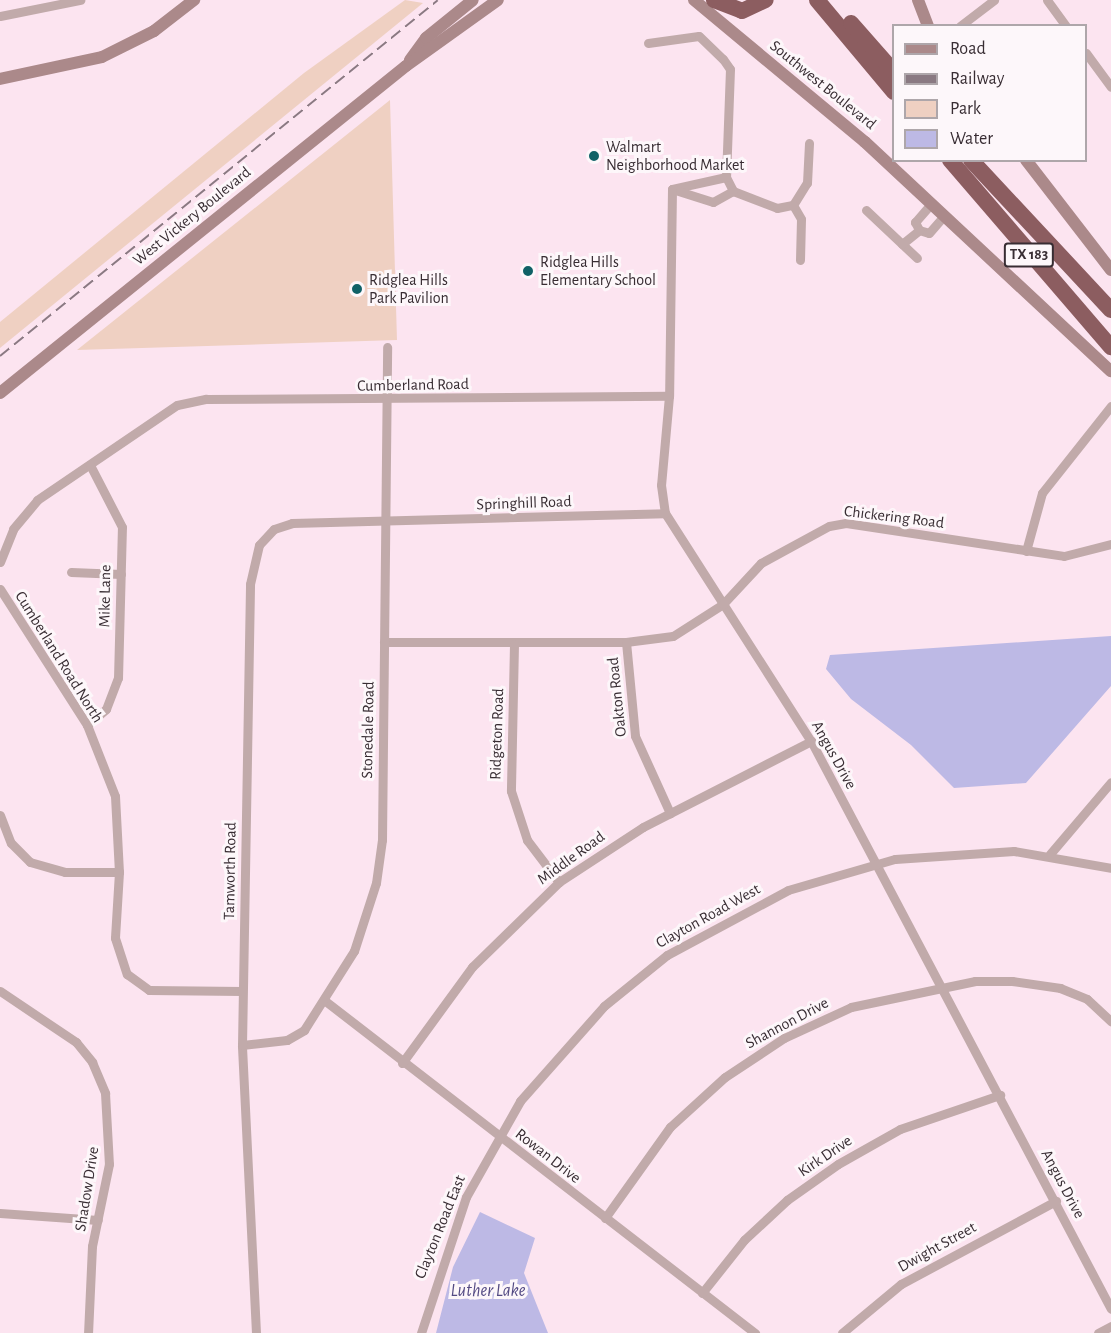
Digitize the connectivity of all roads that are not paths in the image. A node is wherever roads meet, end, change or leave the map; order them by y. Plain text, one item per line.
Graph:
1 (194, 0) edge
2 (473, 0) edge
3 (498, 0) edge
4 (694, 0) edge
5 (714, 0) edge
6 (766, 0) edge
7 (817, 0) edge
8 (831, 0) edge
9 (918, 0) edge
10 (994, 0) edge
11 (1047, 0) edge
12 (76, 1) edge
13 (0, 16) edge
14 (927, 24) edge
15 (963, 24) edge
16 (1064, 24) edge
17 (648, 44) dead end
18 (1087, 53) edge
19 (406, 66) junction
20 (892, 70) edge
21 (0, 79) edge
22 (1111, 87) edge
23 (892, 90) edge
24 (809, 143) dead end
25 (952, 162) edge
26 (973, 162) edge
27 (1028, 162) edge
28 (726, 177) junction
29 (672, 189) junction
30 (733, 191) junction
31 (793, 205) junction
32 (930, 205) junction
33 (866, 210) dead end
34 (943, 218) junction
35 (919, 230) junction
36 (903, 244) junction
37 (917, 258) dead end
38 (800, 260) dead end
39 (1111, 270) edge
40 (1111, 310) edge
41 (387, 347) dead end
42 (1111, 347) edge
43 (1111, 371) edge
44 (0, 393) edge
45 (669, 396) junction
46 (387, 400) junction
47 (1111, 406) edge
48 (90, 465) junction
49 (664, 513) junction
50 (385, 521) junction
51 (1111, 544) edge
52 (1026, 551) junction
53 (0, 562) edge
54 (71, 572) dead end
55 (121, 574) junction
56 (0, 589) edge
57 (723, 604) junction
58 (384, 642) junction
59 (626, 642) junction
60 (514, 644) junction
61 (87, 724) junction
62 (811, 741) junction
63 (1111, 782) edge
64 (670, 813) junction
65 (0, 815) edge
66 (1050, 854) junction
67 (876, 863) junction
68 (1111, 868) edge
69 (119, 872) junction
70 (559, 882) junction
71 (942, 986) junction
72 (242, 991) junction
73 (0, 992) edge
74 (324, 1000) junction
75 (1111, 1021) edge
76 (242, 1045) junction
77 (402, 1063) junction
78 (1000, 1095) junction
79 (498, 1137) junction
80 (1056, 1201) junction
81 (0, 1213) edge
82 (605, 1218) junction
83 (98, 1220) junction
84 (702, 1293) junction
85 (1111, 1309) edge
86 (1111, 1326) edge
87 (88, 1333) edge
88 (256, 1333) edge
89 (421, 1333) edge
90 (755, 1333) edge
91 (842, 1333) edge
92 (1098, 1333) edge

1 - 21 main road
2 - 19 main road, West Vickery Boulevard
3 - 19 main road, West Vickery Boulevard
4 - 32 main road, Southwest Boulevard
5 - 6 highway
7 - 23 highway
8 - 20 highway
9 - 14 main road
10 - 15 street
11 - 16 street
12 - 13 street
17 - 28 street
18 - 22 street
19 - 44 main road, West Vickery Boulevard
24 - 31 street
25 - 42 highway, TX 183
26 - 40 highway, TX 183
27 - 39 main road
28 - 29 street
28 - 30 street
29 - 30 street
29 - 45 street, Angus Drive
30 - 31 street
31 - 38 street
32 - 34 main road, Southwest Boulevard
32 - 35 street
33 - 36 street
34 - 35 street
34 - 43 main road, Southwest Boulevard
35 - 36 street
36 - 37 street
41 - 46 street, Stonedale Road
45 - 46 street, Cumberland Road
45 - 49 street, Angus Drive
46 - 48 street, Cumberland Road
46 - 50 street, Stonedale Road
47 - 52 street
48 - 53 street
48 - 55 street, Mike Lane
49 - 50 street, Springhill Road
49 - 57 street, Angus Drive
50 - 58 street, Stonedale Road
50 - 72 street, Tamworth Road
51 - 52 street, Chickering Road
52 - 57 street, Chickering Road
54 - 55 street
55 - 61 street, Mike Lane
56 - 61 street, Cumberland Road North
57 - 59 street, Chickering Road
57 - 62 street, Angus Drive
58 - 60 street, Chickering Road
58 - 74 street, Stonedale Road
59 - 60 street, Chickering Road
59 - 64 street, Oakton Road
60 - 70 street, Ridgeton Road
61 - 69 street, Cumberland Road North
62 - 64 street, Middle Road
62 - 67 street, Angus Drive
63 - 66 street
64 - 70 street, Middle Road
65 - 69 street
66 - 67 street, Clayton Road West
66 - 68 street, Clayton Road West
67 - 71 street, Angus Drive
67 - 79 street, Clayton Road West
69 - 72 street, Cumberland Road North
70 - 77 street, Middle Road
71 - 75 street, Shannon Drive
71 - 78 street, Angus Drive
71 - 82 street, Shannon Drive
72 - 76 street, Tamworth Road
73 - 83 street, Shadow Drive
74 - 76 street, Stonedale Road
74 - 77 street, Rowan Drive
76 - 88 street, Tamworth Road
77 - 79 street, Rowan Drive
78 - 80 street, Angus Drive
78 - 84 street, Kirk Drive
79 - 82 street, Rowan Drive
79 - 89 street, Clayton Road East
80 - 85 street, Angus Drive
80 - 91 street, Dwight Street
81 - 83 street
82 - 84 street, Rowan Drive
83 - 87 street, Shadow Drive
84 - 90 street, Rowan Drive
86 - 92 street

